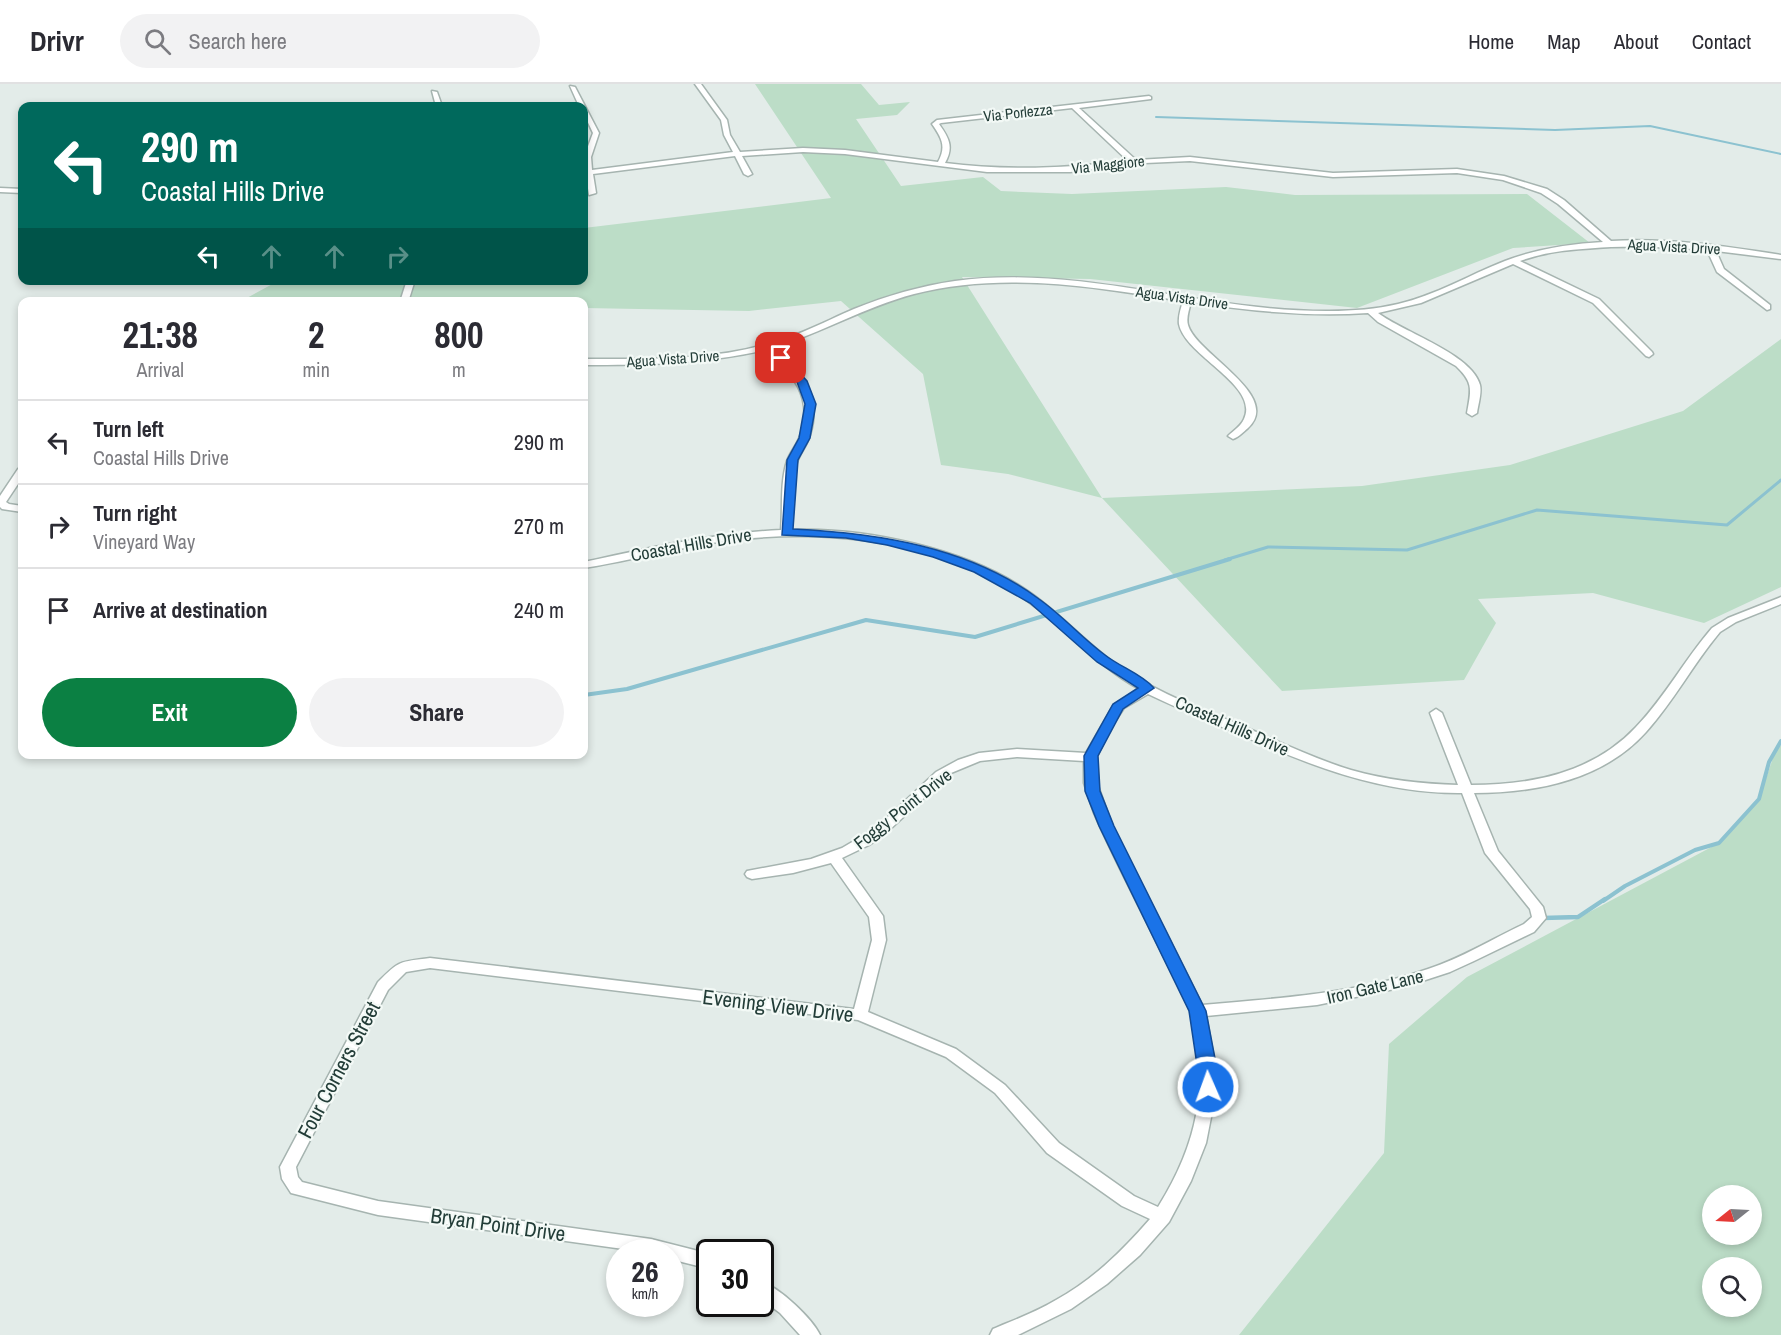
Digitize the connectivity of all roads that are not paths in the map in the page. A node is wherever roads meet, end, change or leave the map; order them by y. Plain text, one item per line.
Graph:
1 (698, 84) edge
2 (572, 87) dead end
3 (434, 92) dead end
4 (1149, 98) dead end
5 (438, 102) edge
6 (580, 102) edge
7 (1074, 107) junction
8 (588, 117) edge
9 (588, 152) edge
10 (736, 154) junction
11 (1134, 162) junction
12 (940, 165) junction
13 (588, 172) edge
14 (748, 174) dead end
15 (588, 176) edge
16 (0, 190) edge
17 (18, 191) edge
18 (592, 193) dead end
19 (1611, 245) junction
20 (1710, 247) junction
21 (1781, 257) edge
22 (1515, 261) junction
23 (1188, 300) junction
24 (1767, 307) dead end
25 (1370, 311) junction
26 (766, 347) junction
27 (1649, 354) dead end
28 (588, 362) edge
29 (1472, 413) dead end
30 (1233, 436) dead end
31 (18, 477) edge
32 (18, 508) edge
33 (786, 532) junction
34 (588, 564) edge
35 (1781, 600) edge
36 (1147, 688) junction
37 (1436, 713) dead end
38 (1091, 756) junction
39 (1464, 789) junction
40 (835, 858) junction
41 (752, 874) dead end
42 (402, 967) joint
43 (1198, 1011) junction
44 (860, 1015) junction
45 (290, 1179) joint
46 (1163, 1217) junction
47 (696, 1258) edge
48 (774, 1299) edge
49 (811, 1335) edge
50 (999, 1335) edge

1 - 10 street
2 - 6 street
3 - 5 street
4 - 7 street, Via Porlezza
7 - 11 street
7 - 12 street, Via Porlezza
8 - 9 street
10 - 12 street, Via Maggiore
10 - 13 street, Via Maggiore
10 - 14 street
11 - 12 street, Via Maggiore
11 - 19 street, Via Maggiore
15 - 18 street
16 - 17 street
19 - 20 street, Agua Vista Drive
19 - 22 street, Agua Vista Drive
20 - 21 street, Agua Vista Drive
20 - 24 street
22 - 25 street, Agua Vista Drive
22 - 27 street
23 - 25 street, Agua Vista Drive
23 - 26 street, Agua Vista Drive
23 - 30 street
25 - 29 street
26 - 28 street, Agua Vista Drive
26 - 33 street
31 - 32 street
33 - 34 street, Coastal Hills Drive
33 - 36 street, Coastal Hills Drive
35 - 39 street, Coastal Hills Drive
36 - 38 street
36 - 39 street, Coastal Hills Drive
37 - 39 street
38 - 40 street, Foggy Point Drive
38 - 43 street
39 - 43 street, Iron Gate Lane
40 - 41 street, Foggy Point Drive
40 - 44 street
42 - 44 street, Evening View Drive
42 - 45 street, Four Corners Street
43 - 46 street
44 - 46 street, Evening View Drive
45 - 47 street, Bryan Point Drive
46 - 50 street
48 - 49 street

